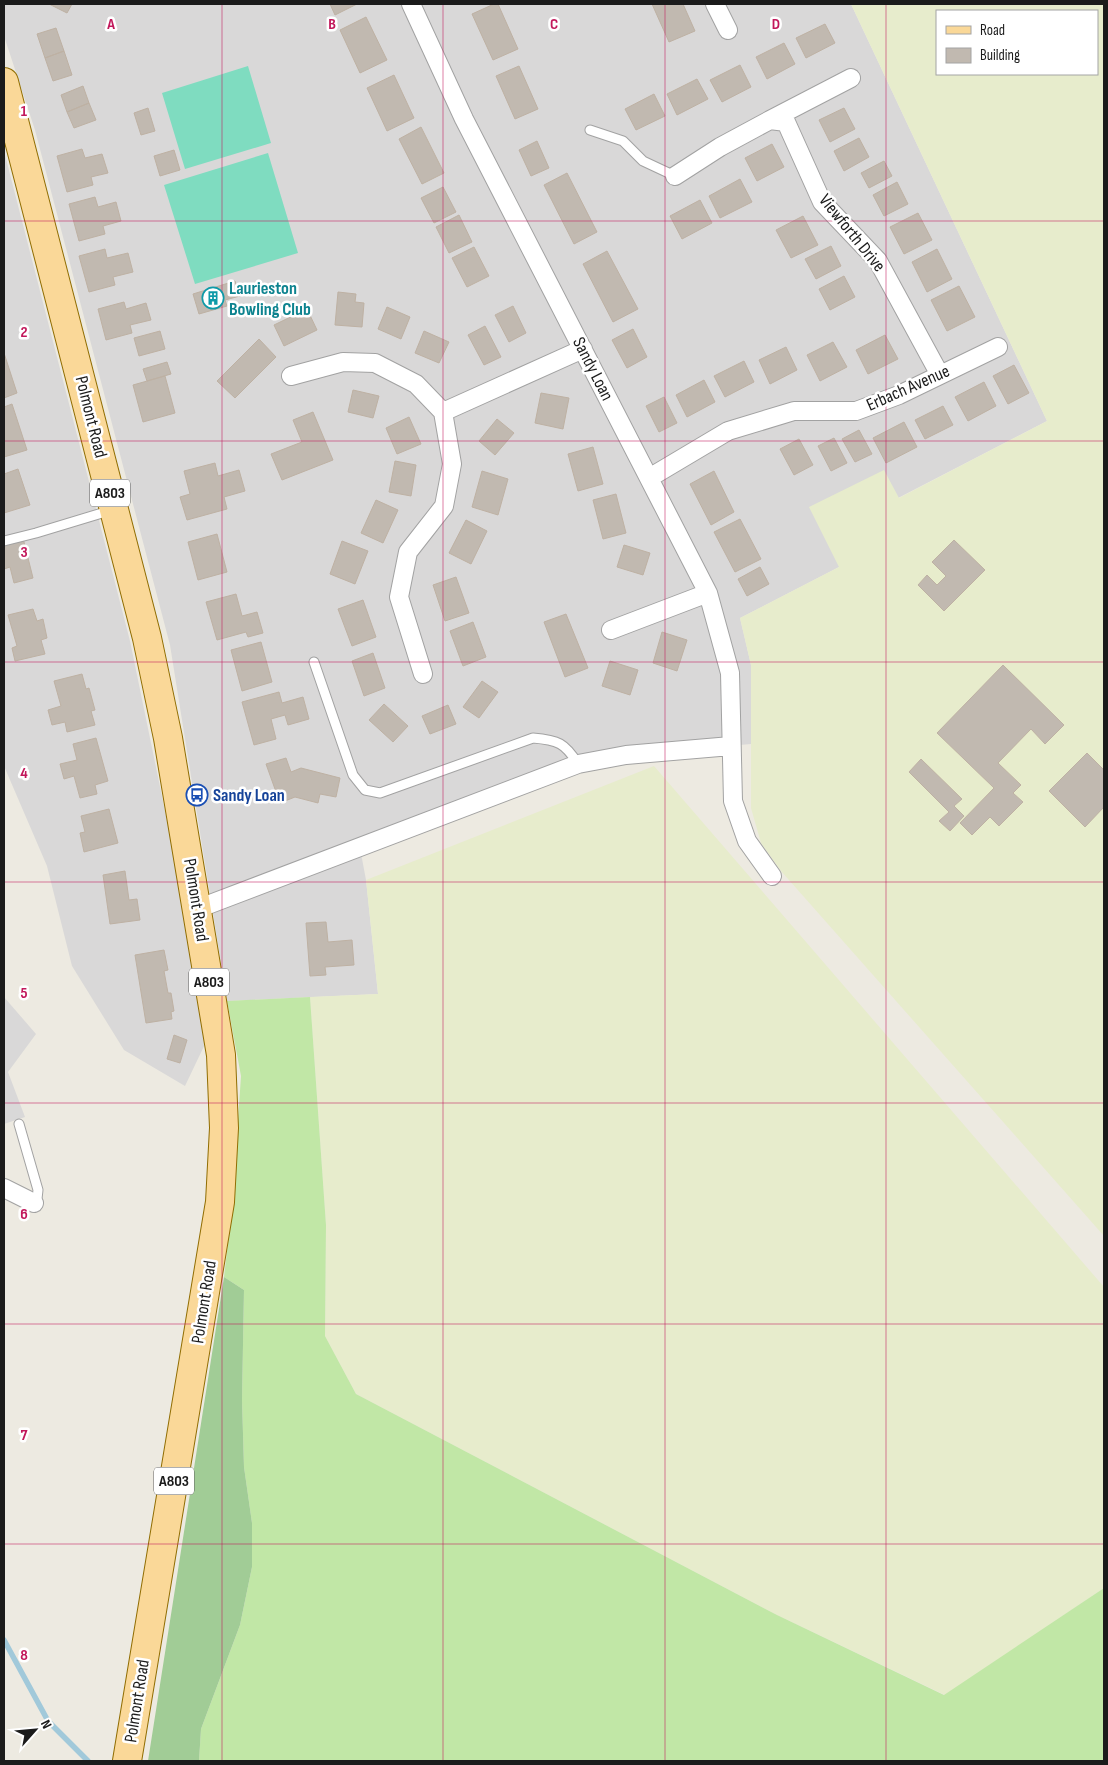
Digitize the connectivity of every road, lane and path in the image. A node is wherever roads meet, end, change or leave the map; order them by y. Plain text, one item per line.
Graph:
1 (411, 4) edge
2 (715, 4) edge
3 (728, 30) dead end
4 (851, 78) dead end
5 (4, 82) edge
6 (770, 120) junction
7 (590, 130) dead end
8 (675, 176) joint
9 (998, 347) dead end
10 (583, 349) junction
11 (940, 375) junction
12 (291, 376) dead end
13 (443, 412) junction
14 (649, 478) junction
15 (114, 509) junction
16 (4, 540) edge
17 (708, 593) junction
18 (612, 630) dead end
19 (314, 662) dead end
20 (423, 674) dead end
21 (731, 746) junction
22 (578, 764) junction
23 (772, 876) dead end
24 (197, 909) junction
25 (19, 1124) dead end
26 (4, 1188) edge
27 (34, 1203) joint
28 (127, 1761) edge

1 - 10 street, Sandy Loan
2 - 3 street
4 - 6 street
5 - 15 main road, Polmont Road / A803
6 - 8 street
6 - 11 street, Viewforth Drive
7 - 8 lane
9 - 11 street, Erbach Avenue
10 - 13 street
10 - 14 street, Sandy Loan
11 - 14 street, Erbach Avenue
12 - 13 street
13 - 20 street
14 - 17 street, Sandy Loan
15 - 16 lane
15 - 24 main road, Polmont Road / A803
17 - 18 street
17 - 21 street, Sandy Loan
19 - 22 lane
21 - 22 street
21 - 23 street, Sandy Loan
22 - 24 street
24 - 28 main road, Polmont Road / A803
25 - 27 lane
26 - 27 street

